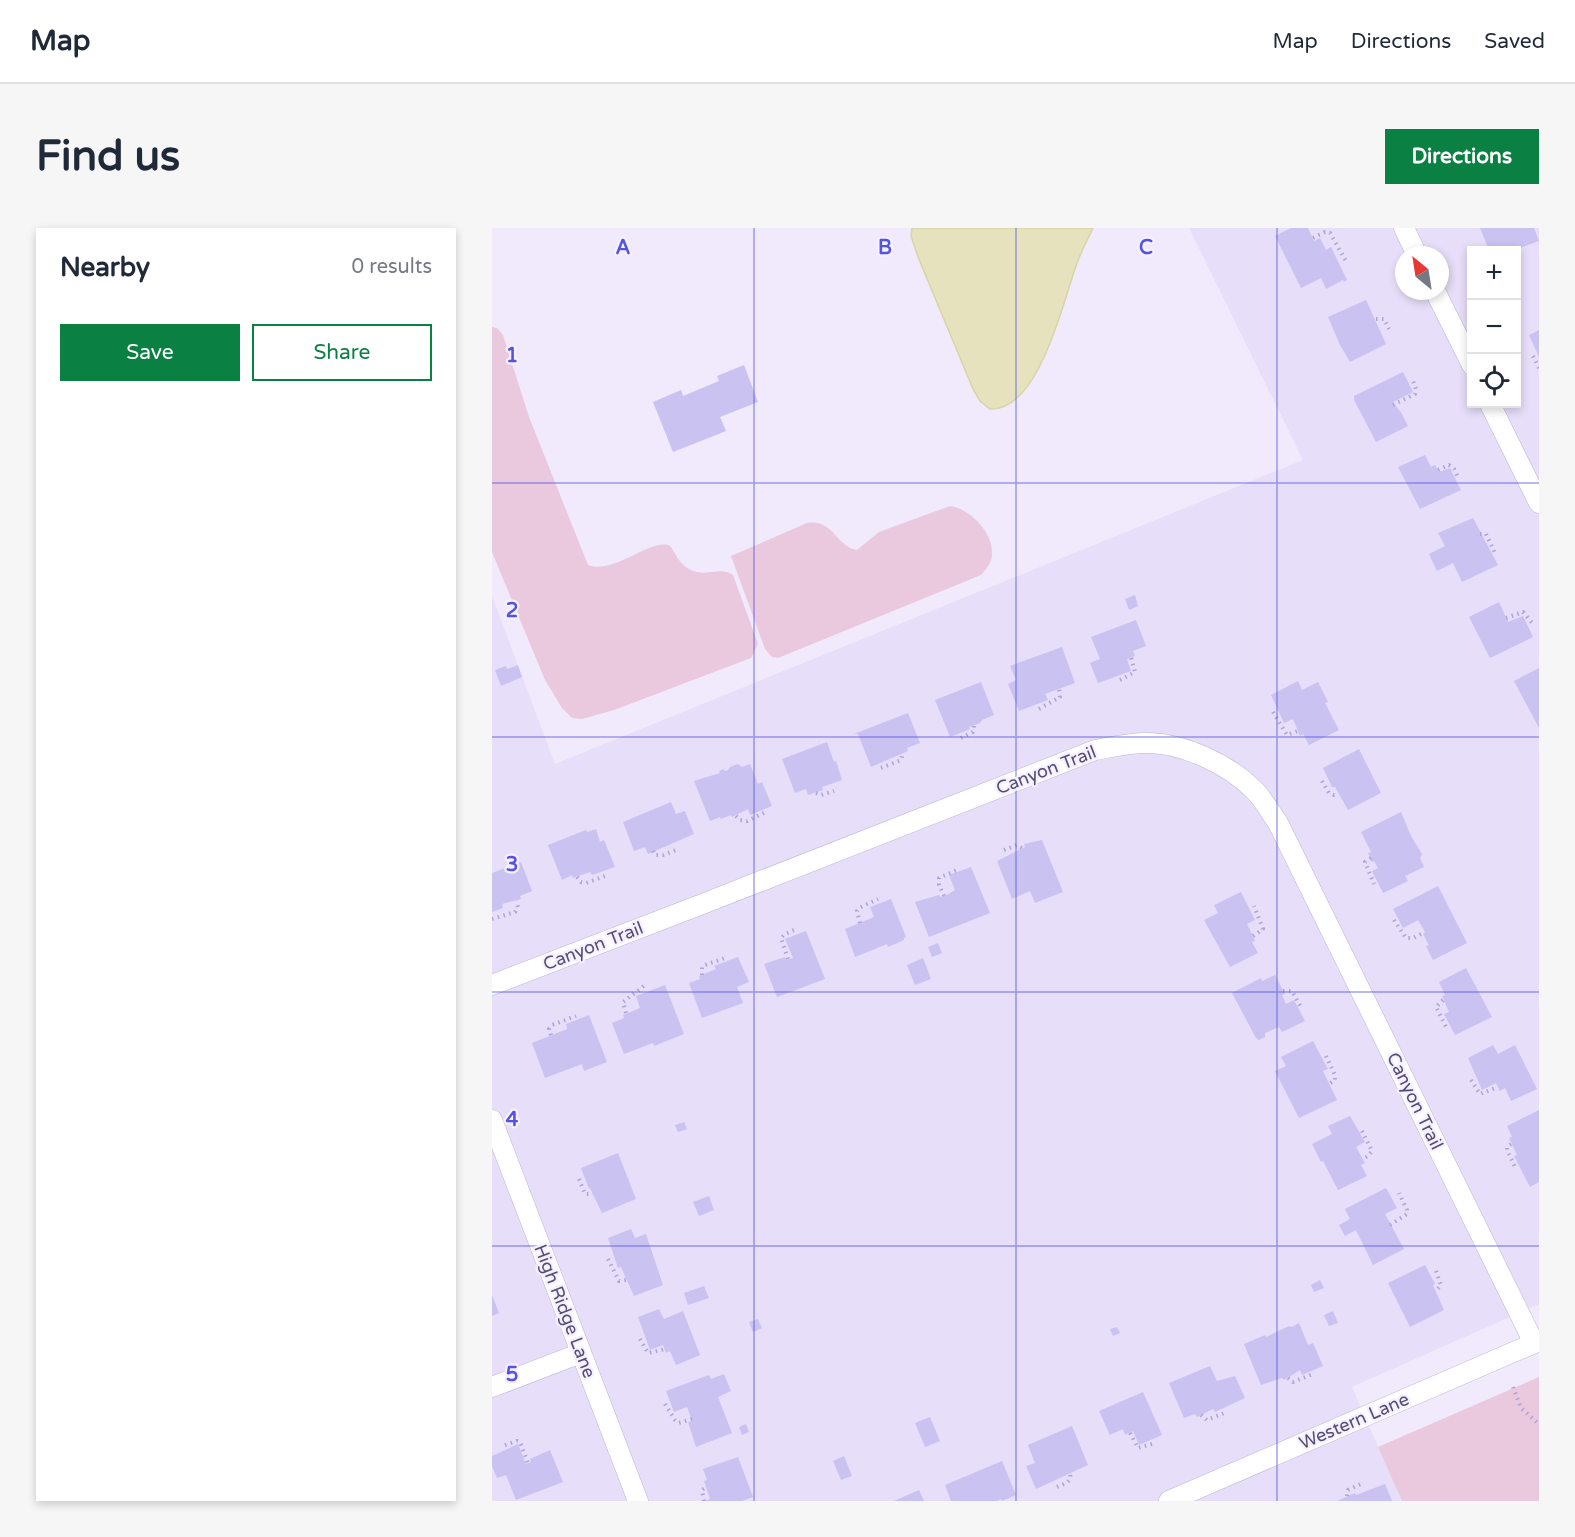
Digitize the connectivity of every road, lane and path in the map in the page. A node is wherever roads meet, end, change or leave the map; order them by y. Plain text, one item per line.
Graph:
1 (1404, 228) edge
2 (1313, 238) dead end
3 (1413, 246) edge
4 (1346, 261) dead end
5 (1440, 300) edge
6 (1376, 319) dead end
7 (1389, 329) dead end
8 (1467, 355) edge
9 (1533, 356) dead end
10 (1539, 368) edge
11 (1413, 381) dead end
12 (1394, 405) dead end
13 (1492, 408) edge
14 (1438, 470) dead end
15 (1458, 477) dead end
16 (1539, 503) edge
17 (1480, 534) dead end
18 (1496, 555) dead end
19 (1506, 618) dead end
20 (1533, 624) dead end
21 (1131, 657) dead end
22 (1120, 680) dead end
23 (1059, 689) dead end
24 (1039, 709) dead end
25 (1273, 712) dead end
26 (974, 726) dead end
27 (1298, 732) dead end
28 (961, 738) dead end
29 (903, 753) dead end
30 (882, 768) dead end
31 (1322, 781) dead end
32 (834, 791) dead end
33 (816, 793) dead end
34 (1338, 793) dead end
35 (764, 813) dead end
36 (736, 816) dead end
37 (1022, 848) dead end
38 (679, 849) dead end
39 (1004, 850) dead end
40 (653, 852) dead end
41 (1371, 858) dead end
42 (960, 869) dead end
43 (578, 876) dead end
44 (605, 876) dead end
45 (1374, 884) dead end
46 (944, 896) dead end
47 (878, 899) dead end
48 (516, 901) dead end
49 (1254, 906) dead end
50 (492, 919) edge
51 (1394, 920) dead end
52 (860, 923) dead end
53 (794, 930) dead end
54 (1425, 932) dead end
55 (1252, 936) dead end
56 (725, 958) dead end
57 (788, 959) dead end
58 (702, 975) dead end
59 (492, 985) edge
60 (645, 985) dead end
61 (1283, 991) dead end
62 (1443, 1000) dead end
63 (1302, 1009) dead end
64 (626, 1013) dead end
65 (576, 1016) dead end
66 (1446, 1028) dead end
67 (551, 1035) dead end
68 (1326, 1056) dead end
69 (1471, 1080) dead end
70 (1329, 1084) dead end
71 (1498, 1087) dead end
72 (492, 1120) edge
73 (1362, 1131) dead end
74 (1511, 1144) dead end
75 (1363, 1159) dead end
76 (1516, 1169) dead end
77 (579, 1179) dead end
78 (1399, 1193) dead end
79 (592, 1194) dead end
80 (1390, 1225) dead end
81 (608, 1259) dead end
82 (1436, 1271) dead end
83 (626, 1280) dead end
84 (1436, 1291) dead end
85 (640, 1339) dead end
86 (1537, 1342) edge
87 (665, 1349) dead end
88 (581, 1353) junction
89 (1313, 1374) dead end
90 (1288, 1378) dead end
91 (492, 1387) edge
92 (1513, 1387) dead end
93 (665, 1404) dead end
94 (1227, 1412) dead end
95 (1201, 1415) dead end
96 (692, 1419) dead end
97 (1539, 1424) edge
98 (1130, 1433) dead end
99 (1152, 1444) dead end
100 (505, 1445) dead end
101 (528, 1463) dead end
102 (1070, 1473) dead end
103 (1361, 1484) dead end
104 (706, 1487) dead end
105 (1057, 1487) dead end
106 (1347, 1496) dead end
107 (639, 1501) edge
108 (704, 1501) edge
109 (1169, 1501) edge

1 - 3 street
2 - 4 path
5 - 8 street
6 - 7 path
9 - 10 path
11 - 12 path
13 - 16 street
14 - 15 path
17 - 18 path
19 - 20 path
21 - 22 path
23 - 24 path
25 - 27 path
26 - 28 path
29 - 30 path
31 - 34 path
32 - 33 path
35 - 36 path
37 - 39 path
38 - 40 path
41 - 45 path
42 - 46 path
43 - 44 path
47 - 52 path
48 - 50 path
49 - 55 path
51 - 54 path
53 - 57 path
56 - 58 path
59 - 86 street, Canyon Trail
60 - 64 path
61 - 63 path
62 - 66 path
65 - 67 path
68 - 70 path
69 - 71 path
72 - 88 street, High Ridge Lane
73 - 75 path
74 - 76 path
77 - 79 path
78 - 80 path
81 - 83 path
82 - 84 path
85 - 87 path
86 - 109 street, Western Lane
88 - 91 street
88 - 107 street, High Ridge Lane
89 - 90 path
92 - 97 path
93 - 96 path
94 - 95 path
98 - 99 path
100 - 101 path
102 - 105 path
103 - 106 path
104 - 108 path

